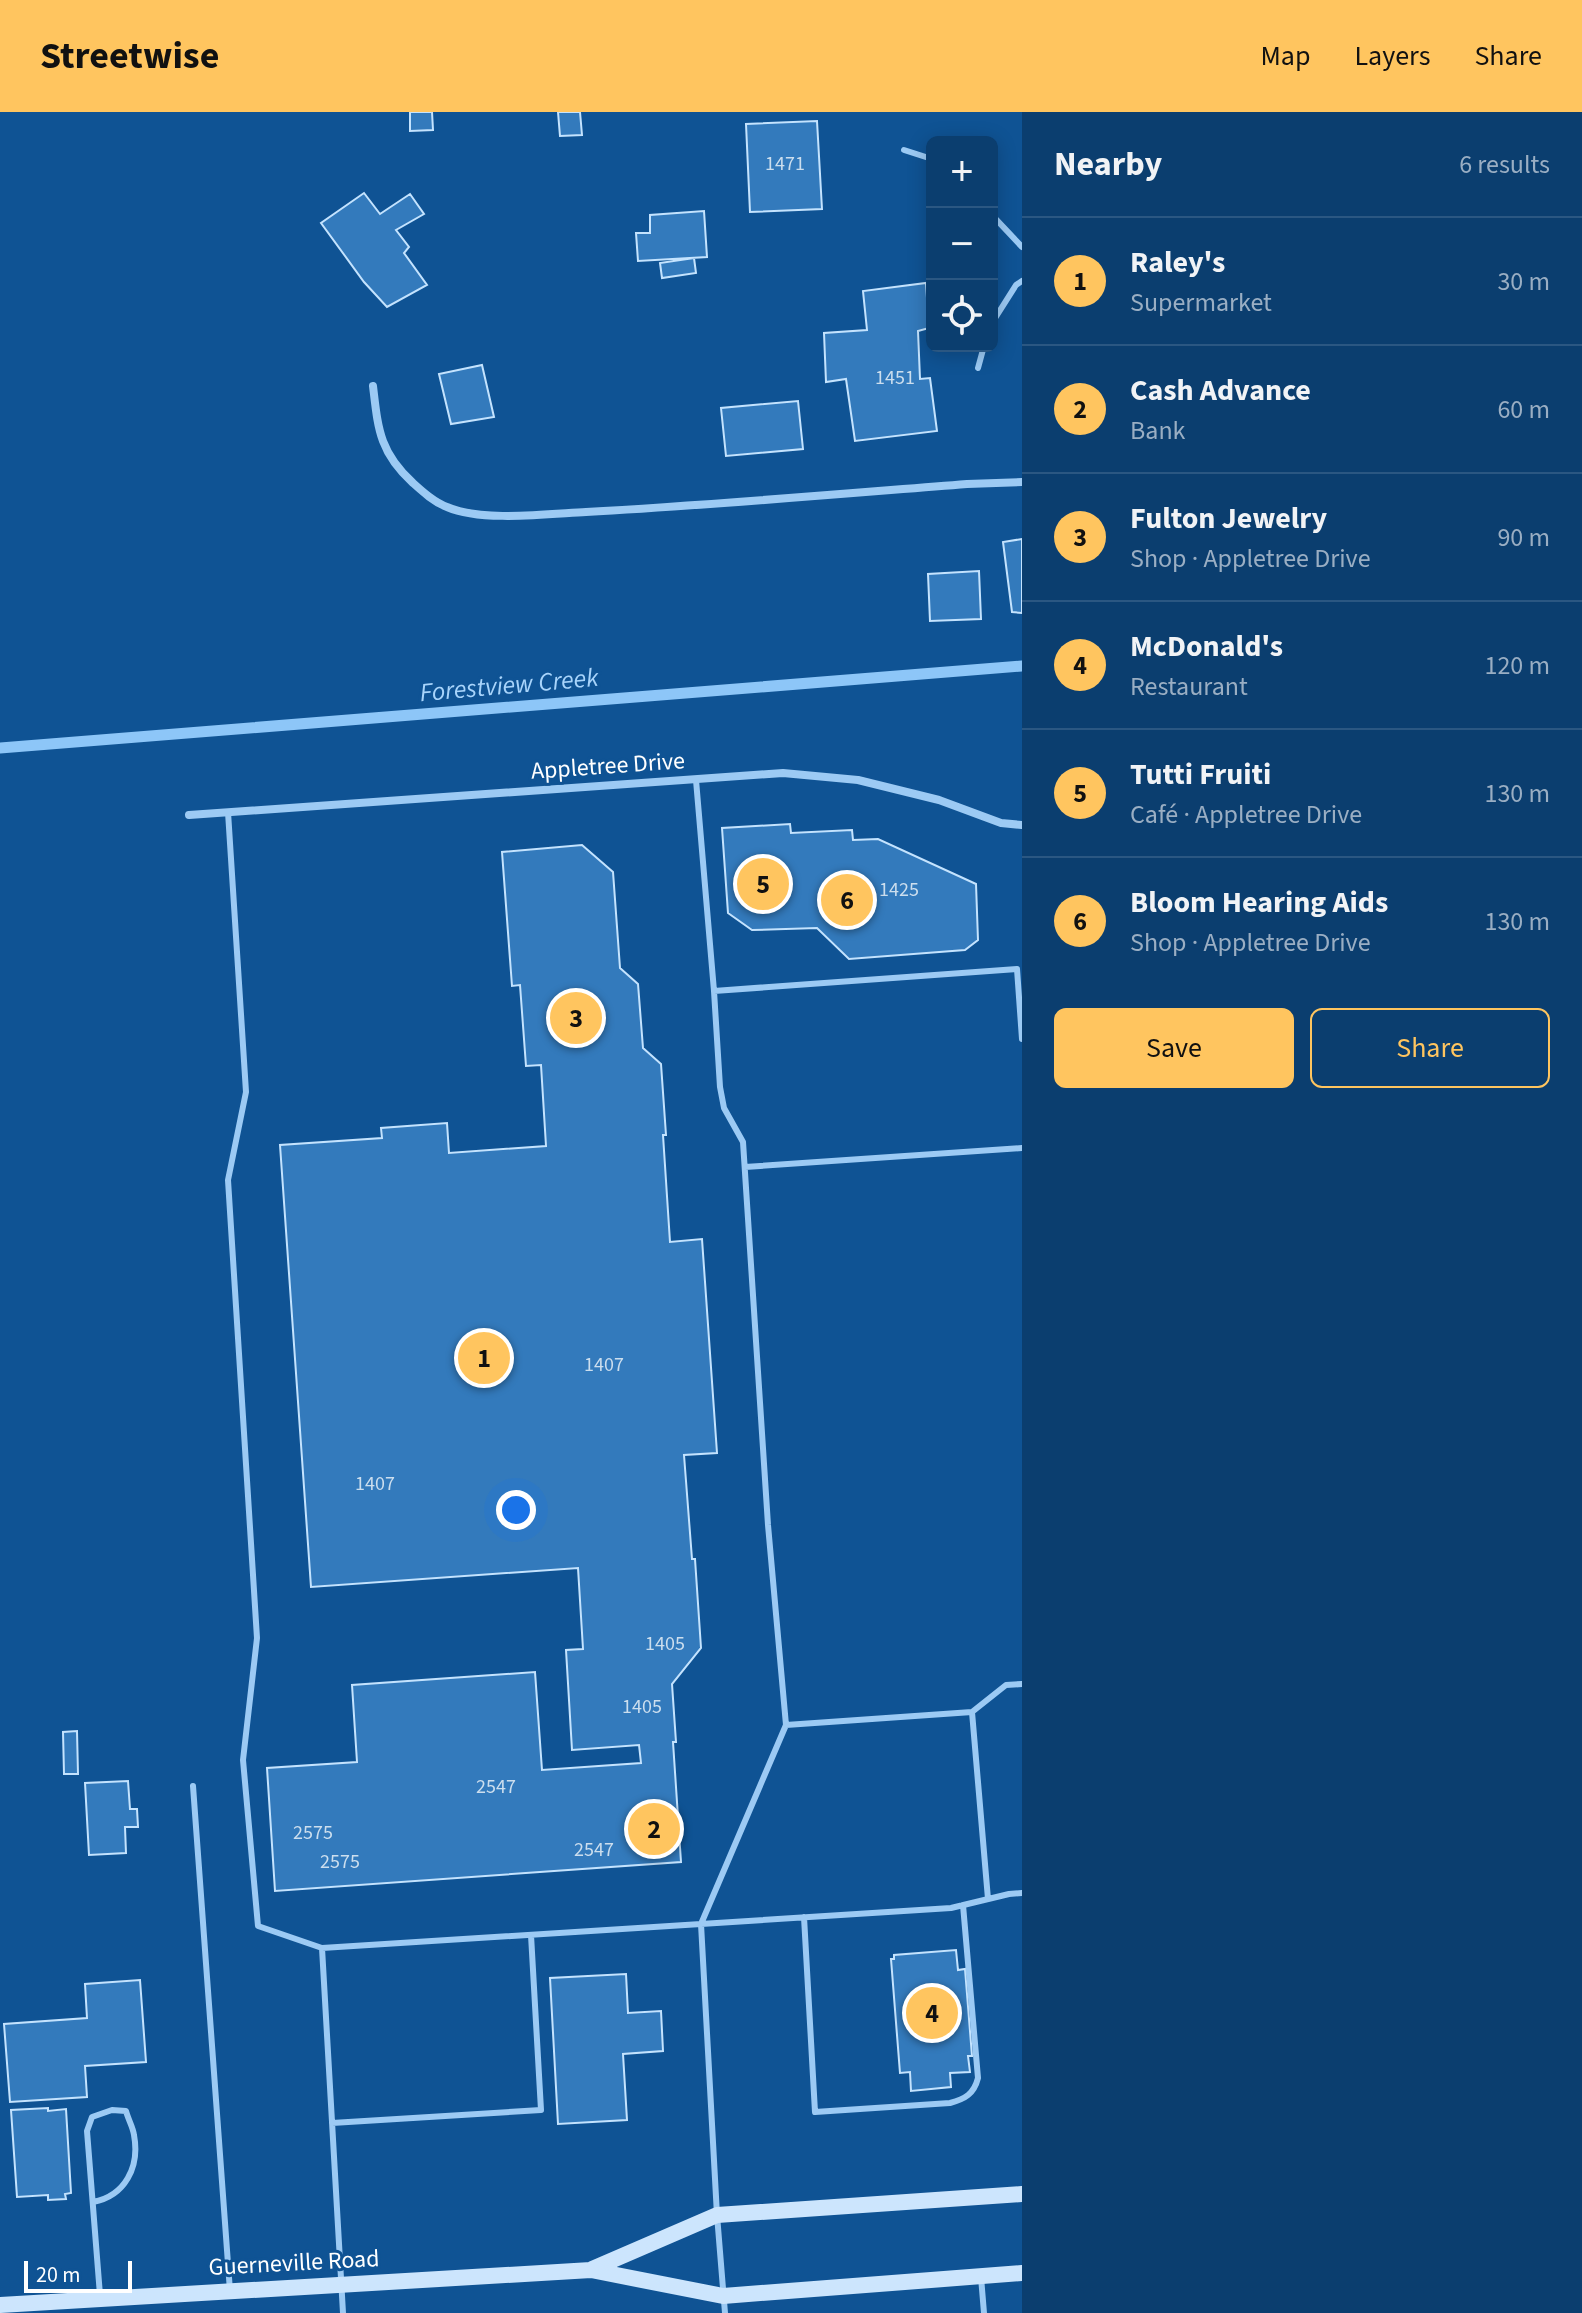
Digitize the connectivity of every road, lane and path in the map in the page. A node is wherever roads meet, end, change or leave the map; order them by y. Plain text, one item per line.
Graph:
1 (904, 150) dead end
2 (926, 157) edge
3 (998, 221) edge
4 (1022, 247) edge
5 (1022, 281) edge
6 (998, 314) edge
7 (982, 352) edge
8 (978, 368) dead end
9 (373, 386) dead end
10 (1022, 482) edge
11 (696, 780) junction
12 (228, 812) junction
13 (189, 815) dead end
14 (1022, 825) edge
15 (714, 991) junction
16 (1022, 1039) edge
17 (1022, 1148) edge
18 (745, 1167) junction
19 (1022, 1684) edge
20 (972, 1712) junction
21 (786, 1725) junction
22 (193, 1786) dead end
23 (1022, 1893) edge
24 (988, 1899) junction
25 (963, 1905) junction
26 (804, 1917) junction
27 (701, 1924) junction
28 (531, 1935) junction
29 (322, 1948) junction
30 (332, 2123) junction
31 (1022, 2194) edge
32 (93, 2202) junction
33 (717, 2215) junction
34 (591, 2270) junction
35 (1022, 2273) edge
36 (981, 2276) junction
37 (341, 2284) junction
38 (230, 2291) junction
39 (723, 2296) junction
40 (100, 2299) junction
41 (0, 2309) edge
42 (343, 2313) edge
43 (725, 2313) edge
44 (984, 2313) edge

1 - 2 lane
3 - 4 lane
5 - 6 lane
7 - 8 lane
9 - 10 street
11 - 12 street, Appletree Drive
11 - 14 street, Appletree Drive
11 - 15 lane
12 - 13 street, Appletree Drive
12 - 29 lane
15 - 16 lane
15 - 18 lane
17 - 18 lane
18 - 21 lane
19 - 20 lane
20 - 21 lane
20 - 24 lane
21 - 27 lane
22 - 38 lane
23 - 24 lane
24 - 25 lane
25 - 26 lane
25 - 26 lane
26 - 27 lane
27 - 28 lane
27 - 33 lane
28 - 29 lane
28 - 30 lane
29 - 30 lane
30 - 37 lane
31 - 33 main road, Guerneville Road
32 - 32 lane
32 - 40 lane
33 - 34 main road, Guerneville Road
33 - 39 lane
34 - 37 main road, Guerneville Road
34 - 39 main road, Guerneville Road
35 - 36 main road, Guerneville Road
36 - 39 main road, Guerneville Road
36 - 44 lane
37 - 38 main road, Guerneville Road
37 - 42 lane
38 - 40 main road, Guerneville Road
39 - 43 lane
40 - 41 main road, Guerneville Road

